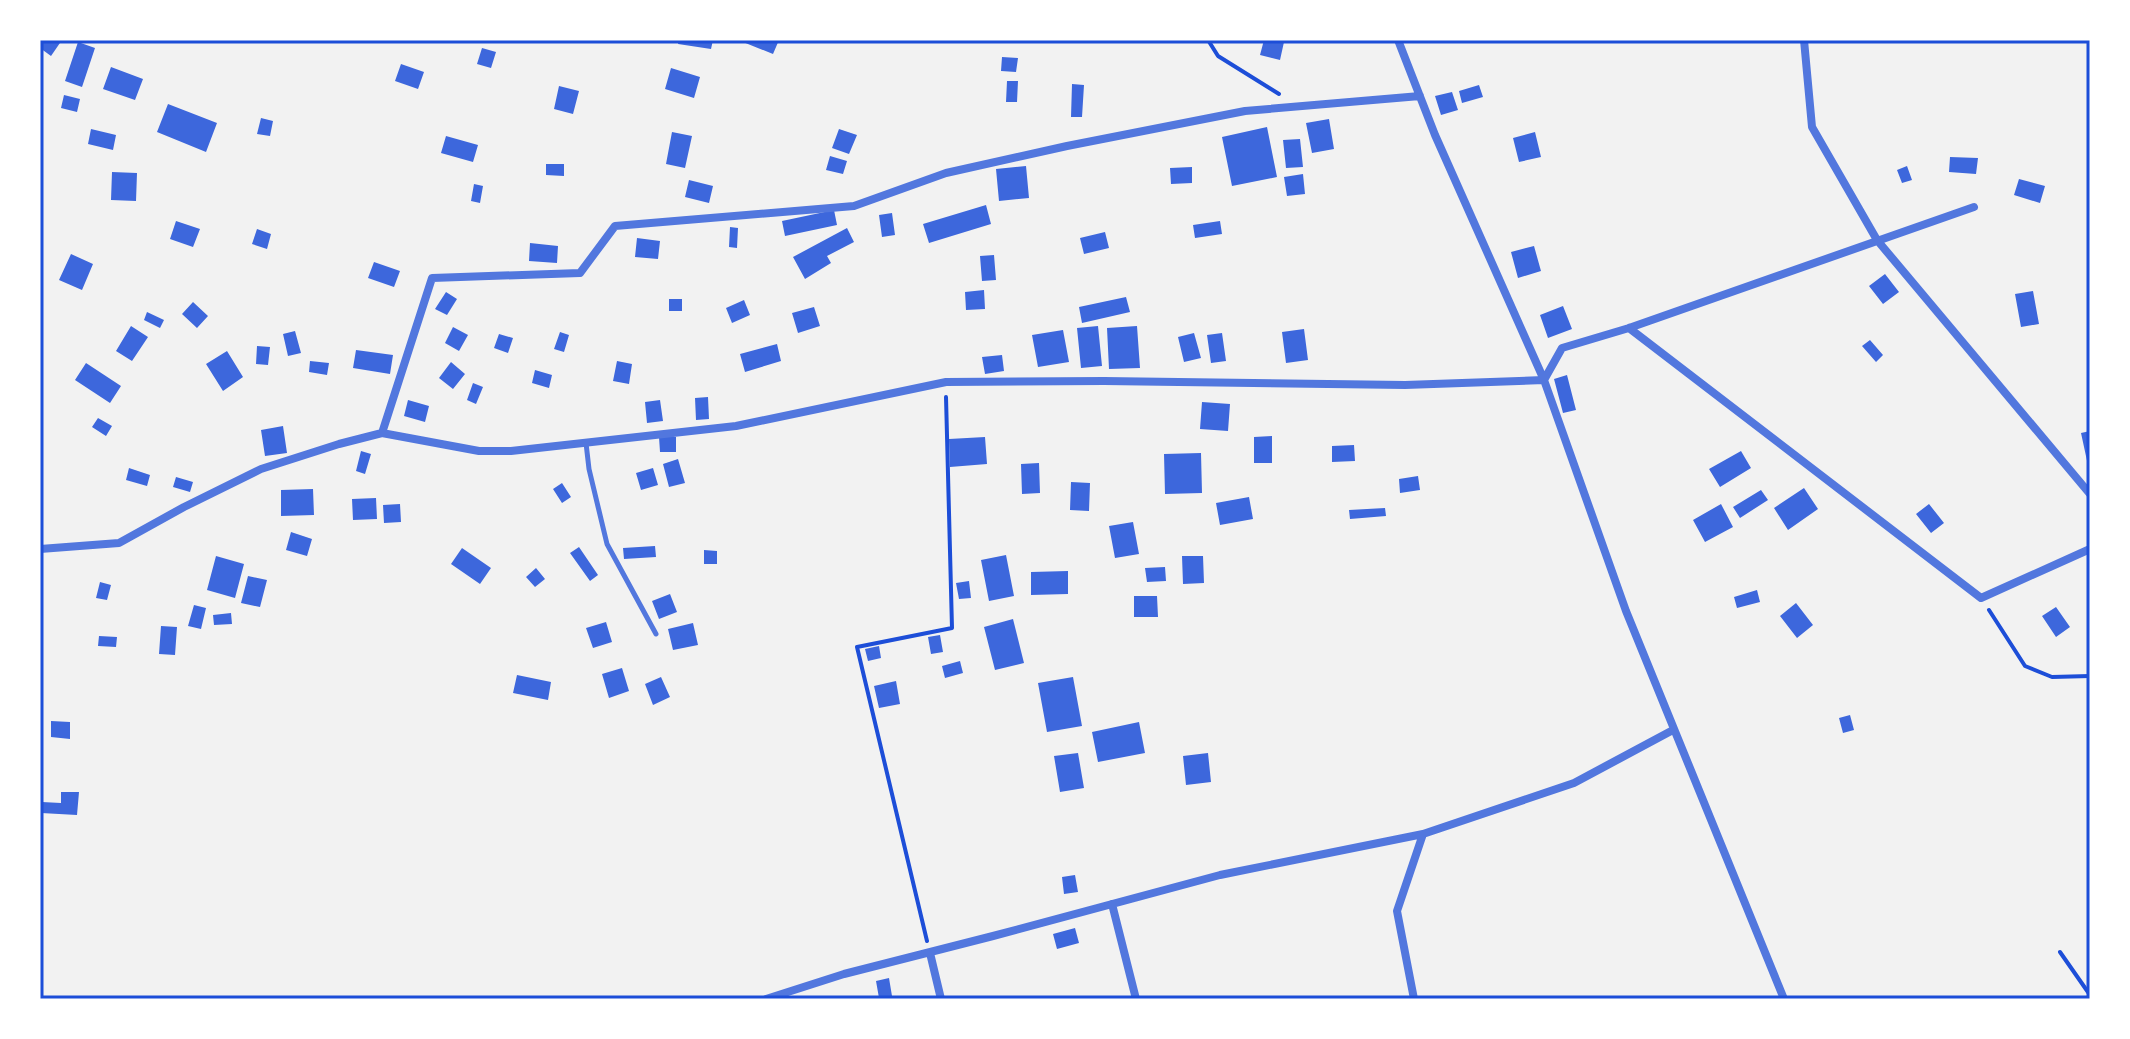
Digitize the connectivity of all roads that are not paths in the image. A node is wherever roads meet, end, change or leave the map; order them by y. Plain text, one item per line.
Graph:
1 (1398, 40) edge
2 (1804, 40) edge
3 (1420, 96) junction
4 (1974, 207) dead end
5 (1877, 240) junction
6 (1629, 328) junction
7 (1544, 380) junction
8 (382, 433) junction
9 (585, 442) junction
10 (2090, 494) edge
11 (40, 549) edge
12 (2090, 549) edge
13 (656, 634) dead end
14 (1673, 730) junction
15 (1423, 834) junction
16 (1112, 904) junction
17 (930, 953) junction
18 (766, 999) edge
19 (941, 999) edge
20 (1136, 999) edge
21 (1414, 999) edge
22 (1784, 999) edge

1 - 3 street
2 - 5 street
3 - 7 street
3 - 8 street
4 - 5 street
5 - 6 street
5 - 10 street
6 - 7 street
6 - 12 street
7 - 9 street
7 - 14 street
8 - 9 street
8 - 11 street
9 - 13 lane
14 - 15 street
14 - 22 street
15 - 16 street
15 - 21 street
16 - 17 street
16 - 20 street
17 - 18 street
17 - 19 street

